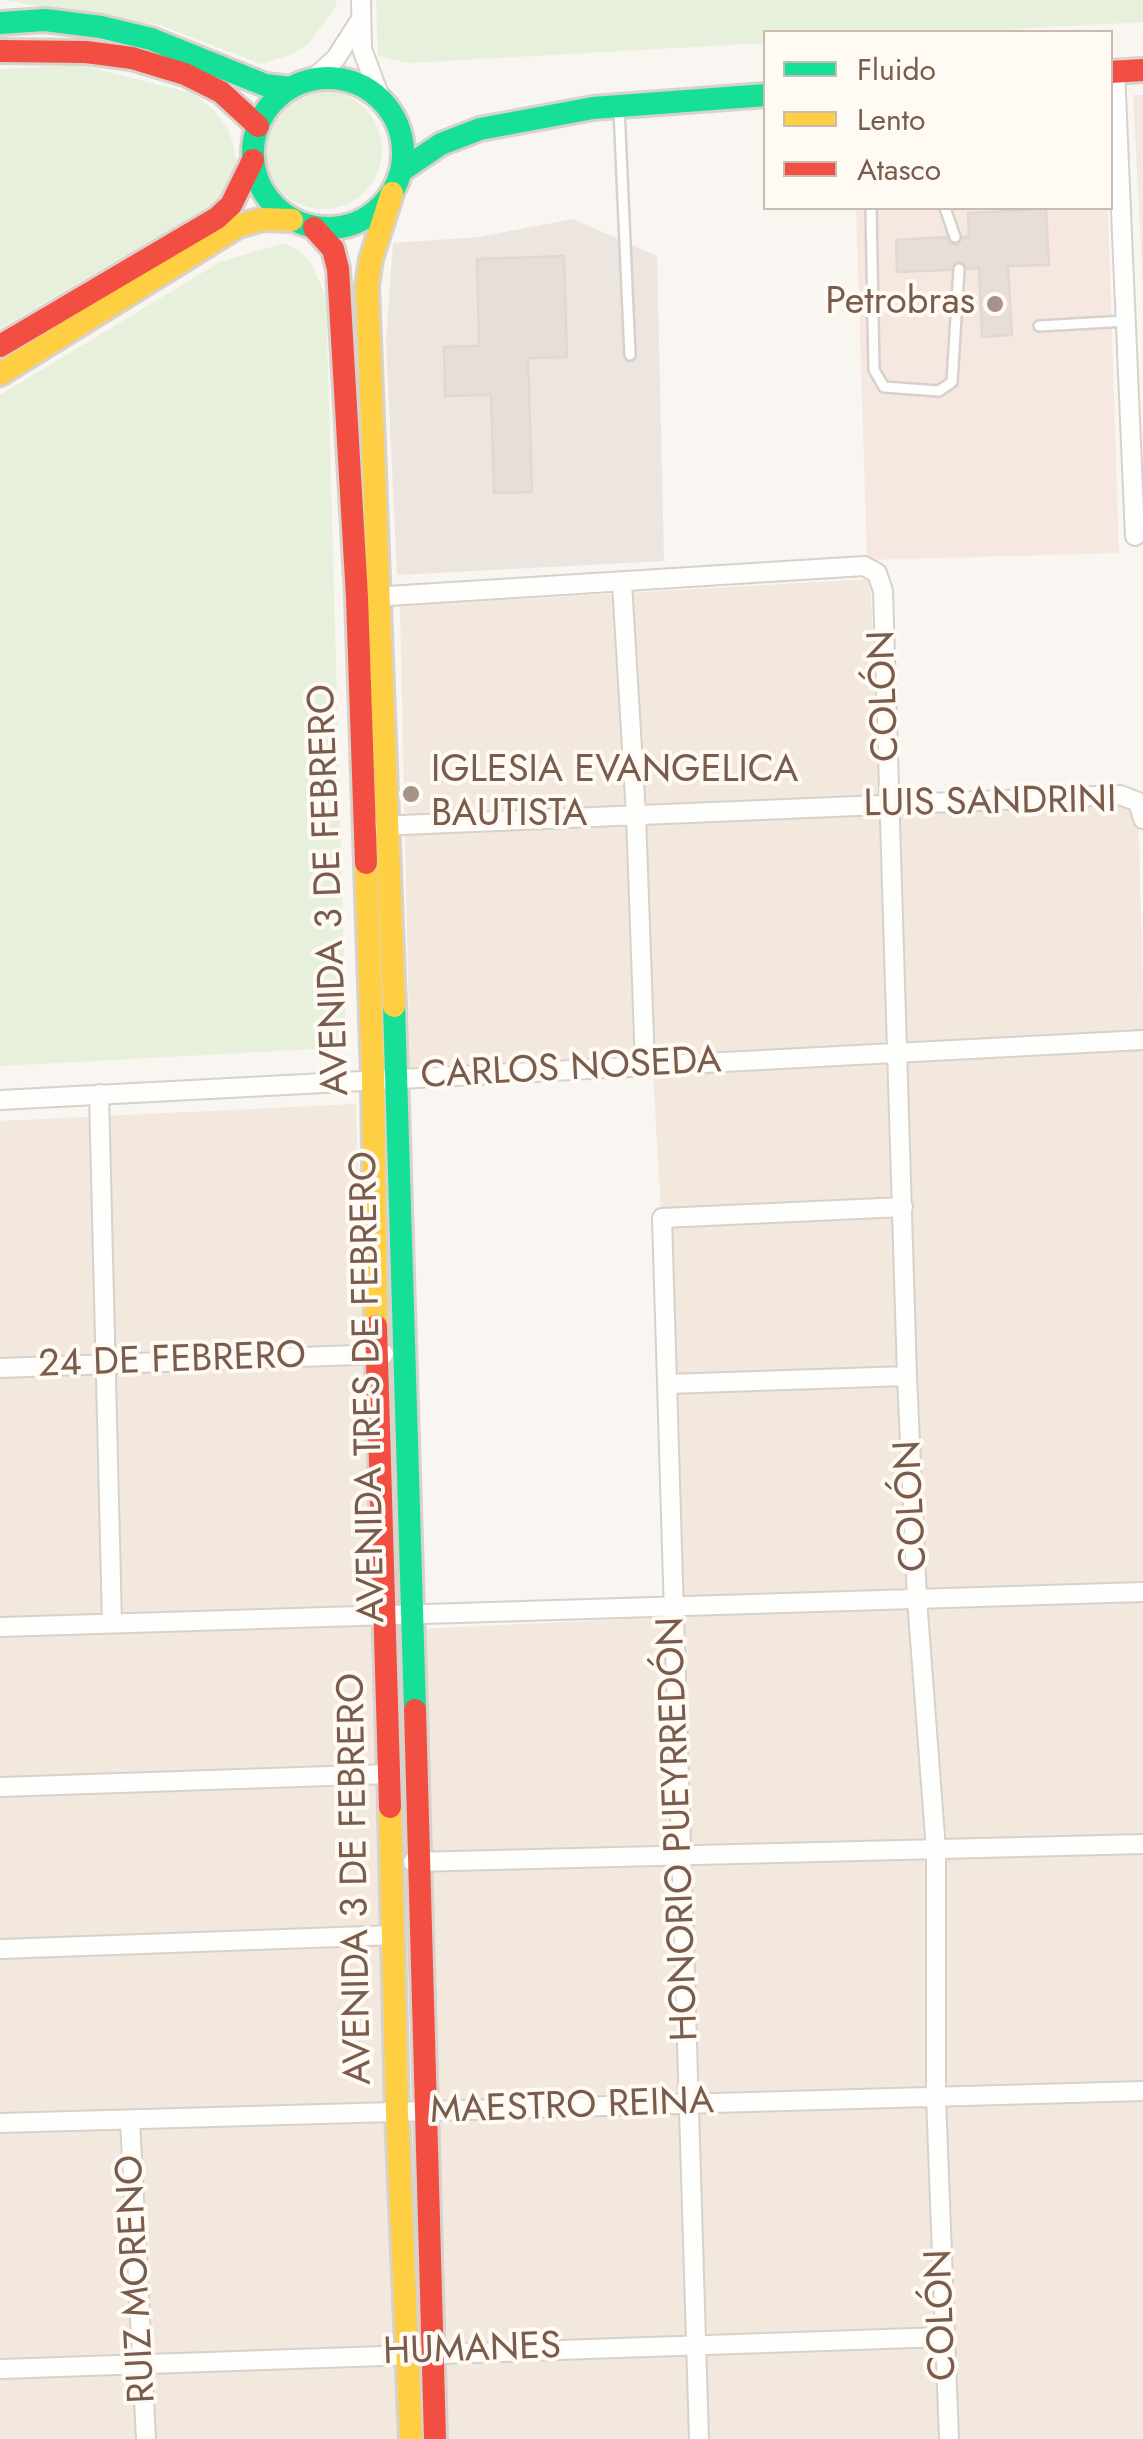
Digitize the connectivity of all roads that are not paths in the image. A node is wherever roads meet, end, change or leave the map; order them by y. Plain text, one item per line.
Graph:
1 (361, 10) edge
2 (0, 23) edge
3 (0, 50) edge
4 (1143, 70) edge
5 (1113, 72) edge
6 (302, 84) junction
7 (763, 95) edge
8 (380, 100) junction
9 (619, 106) junction
10 (414, 125) junction
11 (258, 126) junction
12 (480, 129) junction
13 (1114, 142) edge
14 (253, 160) junction
15 (402, 171) junction
16 (392, 193) junction
17 (1115, 193) edge
18 (871, 210) edge
19 (946, 210) edge
20 (304, 224) junction
21 (955, 237) dead end
22 (959, 269) dead end
23 (1126, 321) junction
24 (1039, 326) dead end
25 (0, 346) edge
26 (630, 355) dead end
27 (0, 374) edge
28 (1135, 536) dead end
29 (622, 583) junction
30 (369, 597) junction
31 (890, 804) junction
32 (1140, 811) edge
33 (636, 815) junction
34 (374, 826) junction
35 (1143, 1040) edge
36 (897, 1052) junction
37 (645, 1066) junction
38 (372, 1078) junction
39 (397, 1080) junction
40 (99, 1094) junction
41 (0, 1100) edge
42 (903, 1207) junction
43 (376, 1354) junction
44 (404, 1354) junction
45 (105, 1364) junction
46 (0, 1368) edge
47 (907, 1376) junction
48 (667, 1384) junction
49 (1143, 1592) edge
50 (917, 1599) junction
51 (673, 1606) junction
52 (410, 1614) junction
53 (386, 1615) junction
54 (112, 1624) junction
55 (0, 1627) edge
56 (389, 1774) junction
57 (0, 1788) edge
58 (1143, 1844) edge
59 (936, 1850) junction
60 (682, 1854) junction
61 (392, 1862) junction
62 (420, 1862) junction
63 (394, 1936) junction
64 (0, 1949) edge
65 (1143, 2091) edge
66 (936, 2098) junction
67 (687, 2104) junction
68 (424, 2112) junction
69 (397, 2113) junction
70 (130, 2120) junction
71 (0, 2123) edge
72 (943, 2337) junction
73 (694, 2344) junction
74 (408, 2353) junction
75 (432, 2354) junction
76 (143, 2362) junction
77 (0, 2369) edge
78 (146, 2439) edge
79 (411, 2439) edge
80 (435, 2439) edge
81 (698, 2439) edge
82 (949, 2439) edge

1 - 6 street
1 - 8 street
2 - 6 main road
3 - 11 main road
4 - 5 main road
5 - 13 street
6 - 8 main road
6 - 11 main road
7 - 9 main road
8 - 10 main road
9 - 12 main road
9 - 26 lane
10 - 12 main road
10 - 15 main road
11 - 14 main road
12 - 15 main road
13 - 17 street
14 - 20 main road
14 - 25 main road
15 - 16 main road
16 - 20 main road
16 - 30 main road, AVENIDA TRES DE FEBRERO
17 - 23 street
18 - 22 lane
19 - 21 lane
20 - 27 main road
20 - 30 main road
23 - 24 lane
23 - 28 street
29 - 30 street
29 - 31 street, COLÓN
29 - 33 street
30 - 34 main road, AVENIDA TRES DE FEBRERO
31 - 32 street, LUIS SANDRINI
31 - 33 street, LUIS SANDRINI
31 - 36 street, COLÓN
33 - 34 street, LUIS SANDRINI
33 - 37 street
34 - 38 main road, AVENIDA 3 DE FEBRERO
34 - 39 main road, AVENIDA TRES DE FEBRERO
35 - 36 street, CARLOS NOSEDA
36 - 37 street, CARLOS NOSEDA
36 - 42 street, COLÓN
37 - 39 street, CARLOS NOSEDA
38 - 39 street, CARLOS NOSEDA
38 - 40 street, CARLOS NOSEDA
38 - 43 main road, AVENIDA 3 DE FEBRERO
39 - 44 main road, AVENIDA TRES DE FEBRERO
40 - 41 street, CARLOS NOSEDA
40 - 45 street
42 - 47 street, COLÓN
42 - 48 street, HONORIO PUEYRREDÓN
43 - 44 street, 24 DE FEBRERO
43 - 45 street, 24 DE FEBRERO
43 - 53 main road, AVENIDA 3 DE FEBRERO
44 - 52 main road, AVENIDA TRES DE FEBRERO
45 - 46 street, 24 DE FEBRERO
45 - 54 street
47 - 48 street
47 - 50 street, COLÓN
48 - 51 street, HONORIO PUEYRREDÓN
49 - 50 street
50 - 51 street
50 - 59 street, COLÓN
51 - 52 street
51 - 60 street, HONORIO PUEYRREDÓN
52 - 53 street
52 - 62 main road, AVENIDA TRES DE FEBRERO
53 - 54 street
53 - 56 main road, AVENIDA 3 DE FEBRERO
54 - 55 street
56 - 57 street
56 - 61 main road, AVENIDA 3 DE FEBRERO
58 - 59 street
59 - 60 street
59 - 66 street, COLÓN
60 - 62 street
60 - 67 street, HONORIO PUEYRREDÓN
61 - 62 street
61 - 63 main road, AVENIDA 3 DE FEBRERO
62 - 68 main road, AVENIDA TRES DE FEBRERO
63 - 64 street
63 - 69 main road, AVENIDA 3 DE FEBRERO
65 - 66 street, MAESTRO REINA
66 - 67 street, MAESTRO REINA
66 - 72 street, COLÓN
67 - 68 street, MAESTRO REINA
67 - 73 street, HONORIO PUEYRREDÓN
68 - 69 street, MAESTRO REINA
68 - 75 main road, AVENIDA TRES DE FEBRERO
69 - 70 street, MAESTRO REINA
69 - 74 main road, AVENIDA 3 DE FEBRERO
70 - 71 street, MAESTRO REINA
70 - 76 street, RUIZ MORENO
72 - 73 street, HUMANES
72 - 82 street, COLÓN
73 - 75 street, HUMANES
73 - 81 street, HONORIO PUEYRREDÓN
74 - 75 street, HUMANES
74 - 76 street, HUMANES
74 - 79 main road, AVENIDA 3 DE FEBRERO
75 - 80 main road, AVENIDA TRES DE FEBRERO
76 - 77 street, HUMANES
76 - 78 street, RUIZ MORENO

